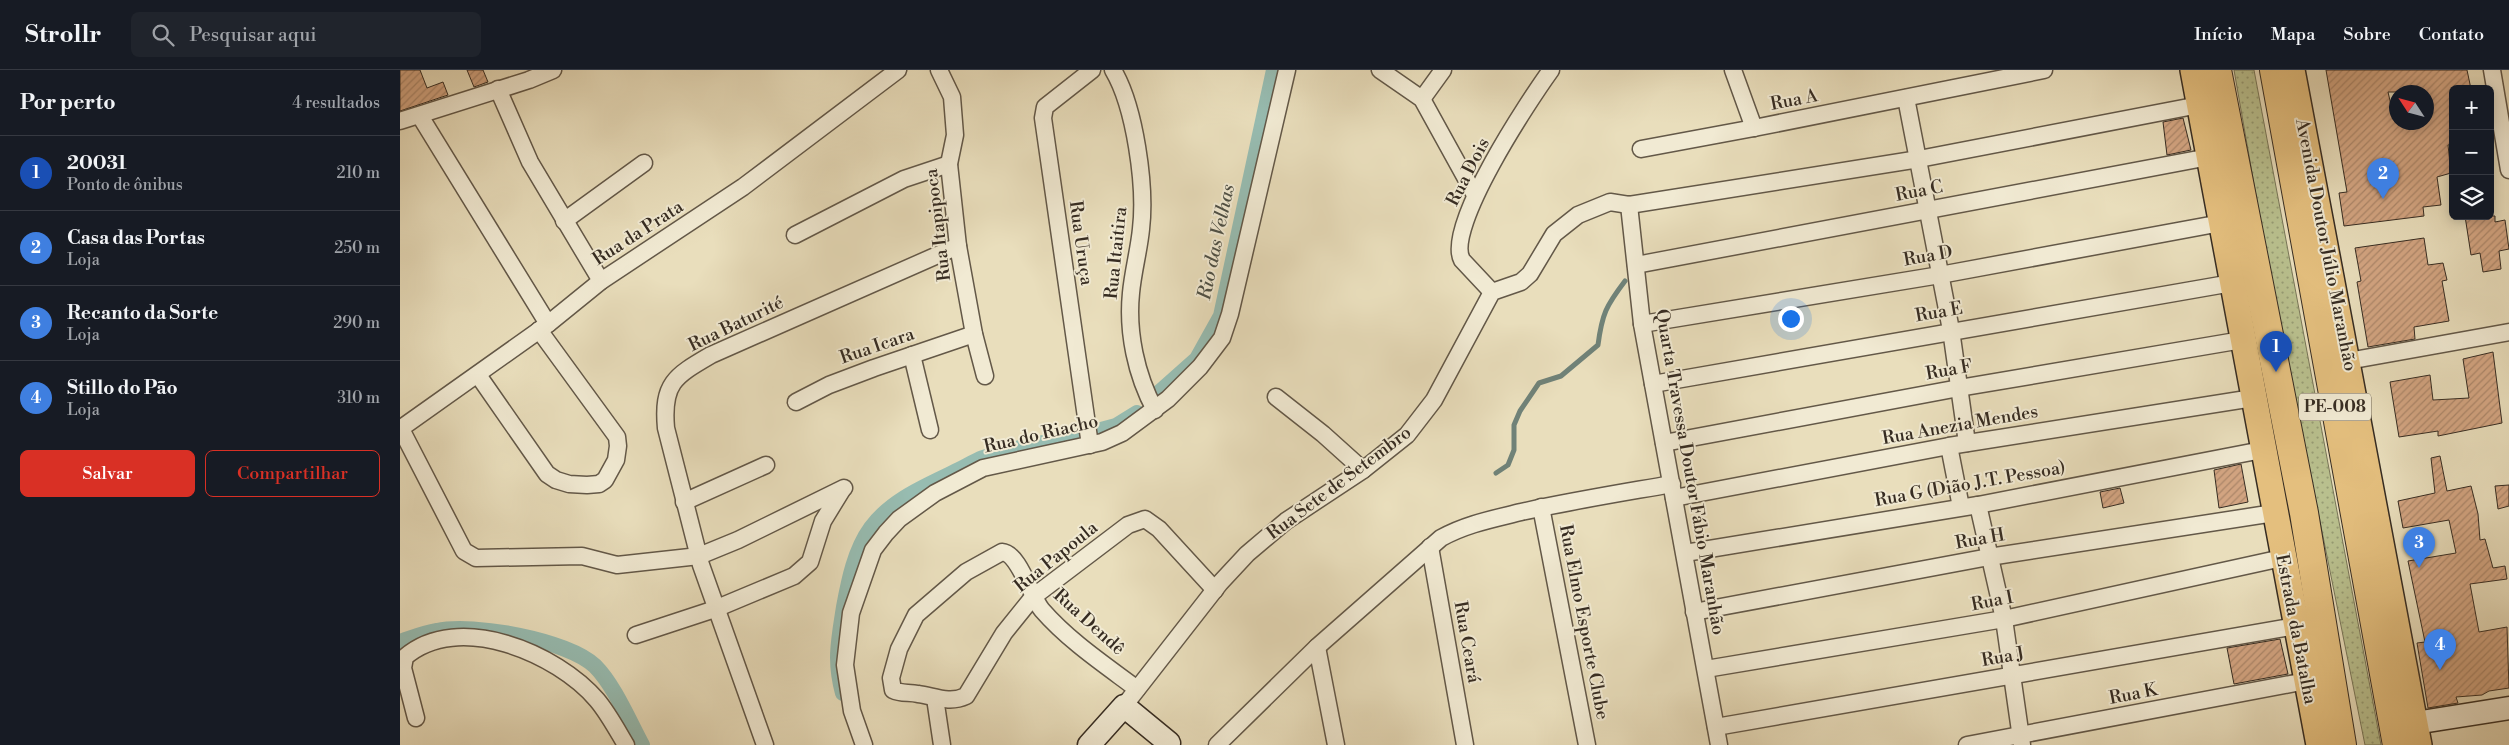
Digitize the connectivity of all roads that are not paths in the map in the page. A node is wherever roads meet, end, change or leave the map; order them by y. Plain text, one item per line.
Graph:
1 (553, 70) edge
2 (898, 70) edge
3 (939, 70) edge
4 (1092, 70) edge
5 (1113, 70) edge
6 (1287, 70) edge
7 (1380, 70) edge
8 (1443, 70) edge
9 (1552, 70) edge
10 (1733, 70) edge
11 (2044, 70) edge
12 (2193, 70) edge
13 (2217, 70) edge
14 (2274, 70) edge
15 (2292, 70) edge
16 (2492, 70) edge
17 (498, 89) junction
18 (1906, 98) junction
19 (1422, 99) junction
20 (2199, 106) junction
21 (420, 116) junction
22 (400, 121) edge
23 (1754, 128) junction
24 (1641, 149) dead end
25 (2209, 158) junction
26 (1919, 159) junction
27 (644, 163) dead end
28 (949, 164) junction
29 (2509, 170) edge
30 (1475, 195) junction
31 (1629, 205) junction
32 (1928, 209) junction
33 (564, 221) junction
34 (2221, 223) junction
35 (795, 235) dead end
36 (958, 246) junction
37 (1636, 265) junction
38 (1940, 275) junction
39 (601, 281) junction
40 (2232, 283) junction
41 (1492, 292) junction
42 (1642, 324) junction
43 (543, 327) junction
44 (1951, 330) junction
45 (2509, 332) edge
46 (974, 334) junction
47 (2242, 340) junction
48 (912, 355) junction
49 (2348, 361) junction
50 (478, 375) junction
51 (985, 376) dead end
52 (1653, 384) junction
53 (1960, 388) junction
54 (1276, 397) dead end
55 (2253, 398) junction
56 (796, 402) dead end
57 (1152, 404) junction
58 (401, 429) edge
59 (930, 430) dead end
60 (1664, 443) junction
61 (1967, 443) junction
62 (1090, 444) junction
63 (1949, 446) junction
64 (2262, 450) junction
65 (766, 465) dead end
66 (1363, 470) junction
67 (1673, 491) junction
68 (684, 502) junction
69 (1978, 505) junction
70 (1541, 507) junction
71 (1961, 507) junction
72 (2274, 513) junction
73 (1430, 547) junction
74 (1685, 553) junction
75 (699, 556) junction
76 (1989, 557) junction
77 (2282, 558) junction
78 (1215, 590) junction
79 (1033, 598) junction
80 (715, 609) junction
81 (1694, 612) junction
82 (2004, 619) junction
83 (2296, 626) junction
84 (636, 635) dead end
85 (1317, 647) junction
86 (402, 663) edge
87 (1706, 669) junction
88 (2012, 676) junction
89 (2306, 681) junction
90 (935, 698) junction
91 (1130, 698) junction
92 (2509, 708) edge
93 (416, 718) dead end
94 (1716, 727) junction
95 (2417, 734) edge
96 (2022, 741) edge
97 (1170, 744) edge
98 (626, 745) edge
99 (765, 745) edge
100 (864, 745) edge
101 (942, 745) edge
102 (1089, 745) edge
103 (1217, 745) edge
104 (1336, 745) edge
105 (1465, 745) edge
106 (1587, 745) edge
107 (1720, 745) edge
108 (1968, 745) edge
109 (2322, 745) edge
110 (2397, 745) edge

1 - 17 street
2 - 39 street, Rua da Prata
3 - 28 street, Rua Itapipoca
4 - 62 street, Rua Uruça
5 - 57 street, Rua Itaitira
6 - 57 street, Rua do Riacho
7 - 19 street
8 - 19 street
9 - 30 street, Rua Dois
10 - 23 street
11 - 18 street, Rua A
12 - 20 main road
13 - 109 highway, PE-008
14 - 110 highway, Avenida Doutor Júlio Maranhão / PE-008
15 - 49 main road, Avenida Doutor Júlio Maranhão
16 - 29 street
17 - 21 street
17 - 33 street
18 - 23 street, Rua A
18 - 26 street
19 - 30 street
20 - 25 main road
20 - 26 street
21 - 22 street
21 - 43 street
23 - 24 street, Rua A
25 - 32 street, Rua C
25 - 34 main road
26 - 31 street
26 - 32 street
27 - 33 street
28 - 35 street
28 - 36 street, Rua Itapipoca
30 - 41 street, Rua Dois
31 - 37 street, Quarta Travessa Doutor Fábio Maranhão
31 - 41 street
32 - 37 street, Rua C
32 - 38 street
33 - 39 street
34 - 38 street, Rua D
34 - 40 main road
36 - 46 street, Rua Itapipoca
36 - 68 street, Rua Baturité
37 - 42 street, Quarta Travessa Doutor Fábio Maranhão
38 - 42 street, Rua D
38 - 44 street
39 - 43 street, Rua da Prata
40 - 44 street, Rua E
40 - 47 main road
41 - 66 street, Rua Sete de Setembro
42 - 52 street, Quarta Travessa Doutor Fábio Maranhão
43 - 50 street, Rua da Prata
43 - 50 street
44 - 52 street, Rua E
44 - 53 street
45 - 49 street
46 - 48 street, Rua Icara
46 - 51 street, Rua Itapipoca
47 - 53 street, Rua F
47 - 55 main road
48 - 56 street, Rua Icara
48 - 59 street
49 - 95 main road, Avenida Doutor Júlio Maranhão
50 - 58 street, Rua da Prata
52 - 60 street, Quarta Travessa Doutor Fábio Maranhão
53 - 60 street, Rua F
53 - 61 street
54 - 66 street
55 - 61 street, Rua Anezia Mendes
55 - 64 main road
57 - 62 street, Rua do Riacho
58 - 75 street
60 - 67 street, Quarta Travessa Doutor Fábio Maranhão
61 - 63 street, Rua Anezia Mendes
62 - 100 street, Rua do Riacho
63 - 67 street, Rua Anezia Mendes
63 - 71 street
64 - 69 street, Rua G (Dião J.T. Pessoa)
64 - 72 main road
65 - 68 street
66 - 78 street, Rua Sete de Setembro
67 - 70 street, Rua Anezia Mendes
67 - 74 street, Quarta Travessa Doutor Fábio Maranhão
68 - 75 street, Rua Baturité
69 - 71 street, Rua G (Dião J.T. Pessoa)
69 - 76 street
70 - 73 street, Rua Anezia Mendes
70 - 106 street, Rua Elmo Esporte Clube
71 - 74 street, Rua G (Dião J.T. Pessoa)
72 - 76 street, Rua H
72 - 77 main road, Estrada da Batalha
73 - 85 street, Rua Anezia Mendes
73 - 105 street, Rua Ceará
74 - 81 street, Quarta Travessa Doutor Fábio Maranhão
75 - 80 street, Rua Baturité
75 - 80 street
76 - 81 street, Rua H
76 - 82 street
77 - 82 street, Rua I
77 - 83 main road, Estrada da Batalha
78 - 79 street, Rua Papoula
78 - 91 street, Rua Sete de Setembro
79 - 90 street, Rua Papoula
79 - 90 street, Rua Dendê
79 - 91 street, Rua Dendê
80 - 84 street
80 - 99 street, Rua Baturité
81 - 87 street, Quarta Travessa Doutor Fábio Maranhão
82 - 87 street, Rua I
82 - 88 street
83 - 88 street, Rua J
83 - 89 main road, Estrada da Batalha
85 - 103 street, Rua Anezia Mendes
85 - 104 street
86 - 93 street
86 - 98 street
87 - 94 street, Quarta Travessa Doutor Fábio Maranhão
88 - 94 street, Rua J
88 - 96 street
89 - 96 street, Rua K
89 - 109 main road, Estrada da Batalha
90 - 101 street
91 - 97 street
91 - 102 street, Rua Sete de Setembro
92 - 95 street
94 - 107 street, Quarta Travessa Doutor Fábio Maranhão
96 - 108 street, Rua K

